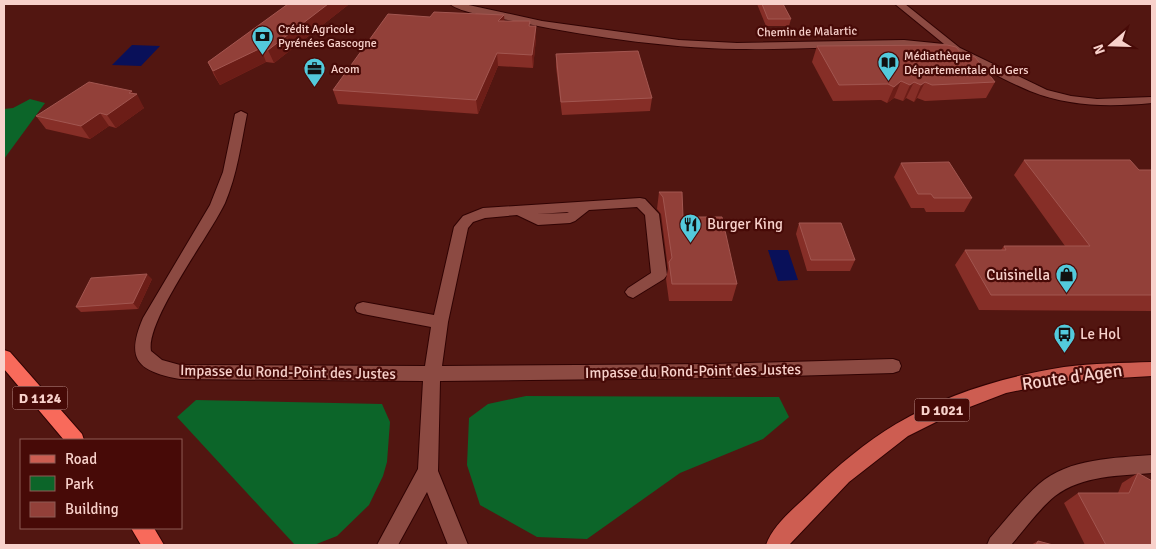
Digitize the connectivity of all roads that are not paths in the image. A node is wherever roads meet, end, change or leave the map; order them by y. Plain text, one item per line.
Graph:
1 (455, 4) edge
2 (900, 4) edge
3 (960, 52) junction
4 (1152, 100) edge
5 (242, 114) dead end
6 (633, 292) dead end
7 (363, 308) dead end
8 (440, 322) junction
9 (4, 357) edge
10 (893, 366) dead end
11 (1152, 368) edge
12 (432, 374) junction
13 (75, 439) edge
14 (1152, 464) edge
15 (428, 470) junction
16 (142, 529) edge
17 (154, 545) edge
18 (387, 545) edge
19 (458, 545) edge
20 (776, 545) edge
21 (997, 545) edge

1 - 3 street, Chemin de Malartic
2 - 3 street
3 - 4 street, Chemin de Malartic
5 - 12 street, Impasse du Rond-Point des Justes
6 - 8 street
7 - 8 street
8 - 12 street
9 - 13 highway, D 1124
10 - 12 street, Impasse du Rond-Point des Justes
11 - 20 main road, Route d'Agen / D 1021
12 - 15 street
14 - 21 street
15 - 18 street
15 - 19 street
16 - 17 highway

